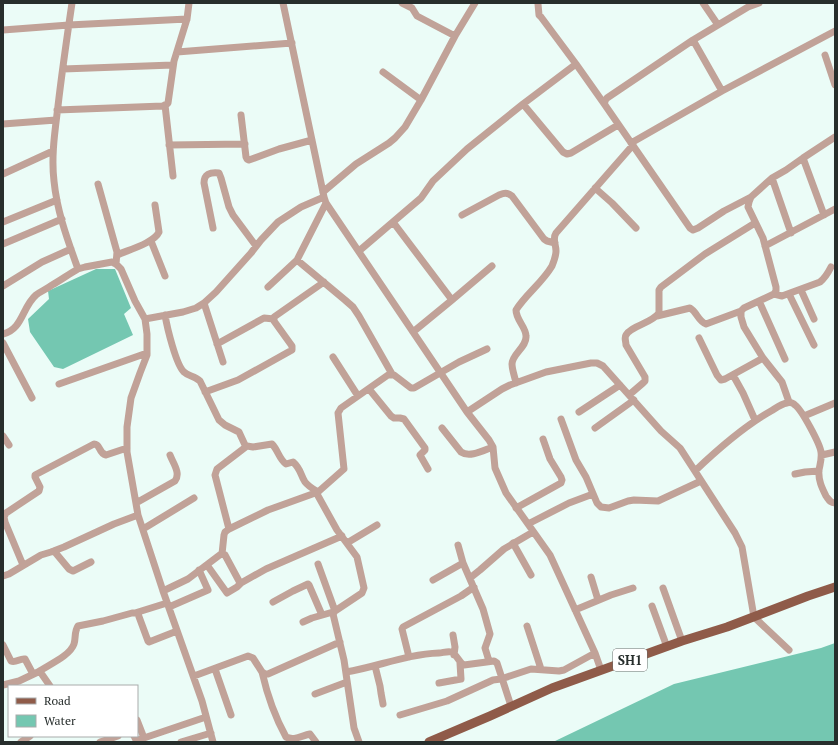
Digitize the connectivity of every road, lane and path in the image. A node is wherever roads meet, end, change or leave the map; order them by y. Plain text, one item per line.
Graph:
1 (72, 3) edge
2 (190, 3) edge
3 (283, 3) edge
4 (402, 3) edge
5 (474, 3) edge
6 (539, 3) edge
7 (703, 3) edge
8 (759, 3) edge
9 (187, 20) junction
10 (69, 24) junction
11 (718, 25) junction
12 (3, 30) edge
13 (835, 31) edge
14 (455, 36) junction
15 (693, 40) junction
16 (292, 43) junction
17 (177, 52) junction
18 (825, 55) dead end
19 (576, 64) junction
20 (174, 65) junction
21 (63, 69) junction
22 (832, 69) edge
23 (383, 72) dead end
24 (835, 85) edge
25 (722, 91) junction
26 (421, 100) junction
27 (523, 104) junction
28 (165, 105) junction
29 (605, 105) junction
30 (57, 110) junction
31 (241, 115) dead end
32 (56, 120) junction
33 (3, 124) edge
34 (618, 125) junction
35 (835, 137) edge
36 (312, 140) junction
37 (245, 144) junction
38 (632, 144) junction
39 (169, 145) junction
40 (53, 151) junction
41 (803, 158) junction
42 (3, 174) edge
43 (173, 176) dead end
44 (772, 178) junction
45 (98, 184) dead end
46 (595, 188) junction
47 (752, 197) junction
48 (324, 198) junction
49 (57, 200) junction
50 (155, 205) dead end
51 (835, 209) edge
52 (462, 215) dead end
53 (824, 215) junction
54 (62, 219) junction
55 (3, 222) edge
56 (393, 222) junction
57 (755, 223) junction
58 (212, 228) dead end
59 (636, 228) dead end
60 (791, 233) junction
61 (151, 241) junction
62 (555, 243) junction
63 (3, 244) edge
64 (256, 246) junction
65 (765, 246) junction
66 (71, 249) junction
67 (359, 251) junction
68 (117, 255) junction
69 (297, 260) junction
70 (116, 264) junction
71 (492, 266) dead end
72 (831, 266) dead end
73 (78, 269) junction
74 (165, 276) dead end
75 (324, 282) junction
76 (3, 286) edge
77 (268, 287) dead end
78 (800, 290) junction
79 (774, 294) junction
80 (789, 294) junction
81 (452, 300) junction
82 (759, 301) junction
83 (204, 303) junction
84 (741, 311) junction
85 (165, 315) junction
86 (657, 316) junction
87 (145, 319) junction
88 (274, 319) junction
89 (814, 319) dead end
90 (413, 332) junction
91 (3, 334) edge
92 (699, 338) dead end
93 (3, 343) edge
94 (217, 344) junction
95 (814, 345) dead end
96 (487, 349) dead end
97 (147, 353) junction
98 (333, 357) dead end
99 (763, 358) junction
100 (785, 359) dead end
101 (223, 362) dead end
102 (441, 373) junction
103 (392, 374) junction
104 (733, 375) junction
105 (516, 383) junction
106 (59, 384) dead end
107 (620, 385) junction
108 (369, 388) junction
109 (205, 392) junction
110 (358, 396) junction
111 (32, 398) dead end
112 (631, 398) junction
113 (789, 402) junction
114 (835, 403) edge
115 (467, 412) junction
116 (579, 412) dead end
117 (804, 416) junction
118 (561, 419) dead end
119 (755, 420) junction
120 (442, 428) dead end
121 (595, 428) dead end
122 (3, 436) edge
123 (543, 439) dead end
124 (9, 445) dead end
125 (247, 446) junction
126 (127, 448) junction
127 (493, 448) junction
128 (835, 452) edge
129 (822, 454) junction
130 (170, 455) dead end
131 (428, 469) dead end
132 (695, 471) junction
133 (819, 471) junction
134 (795, 474) dead end
135 (701, 481) junction
136 (318, 492) junction
137 (593, 494) junction
138 (194, 498) dead end
139 (136, 503) junction
140 (835, 503) edge
141 (516, 508) junction
142 (138, 514) junction
143 (528, 524) junction
144 (377, 525) dead end
145 (143, 529) junction
146 (229, 529) junction
147 (533, 532) junction
148 (342, 536) junction
149 (347, 543) junction
150 (514, 543) junction
151 (458, 545) dead end
152 (54, 551) junction
153 (222, 554) junction
154 (91, 562) dead end
155 (463, 563) junction
156 (318, 564) dead end
157 (23, 565) junction
158 (207, 565) junction
159 (199, 570) junction
160 (531, 575) dead end
161 (3, 576) edge
162 (591, 577) dead end
163 (470, 578) junction
164 (433, 580) dead end
165 (242, 583) junction
166 (474, 587) junction
167 (835, 587) edge
168 (633, 588) dead end
169 (663, 588) dead end
170 (163, 591) junction
171 (598, 600) junction
172 (274, 602) dead end
173 (168, 605) junction
174 (652, 606) dead end
175 (575, 610) junction
176 (334, 611) junction
177 (135, 613) junction
178 (322, 615) junction
179 (754, 617) junction
180 (303, 622) dead end
181 (527, 626) dead end
182 (177, 631) junction
183 (453, 635) dead end
184 (682, 641) junction
185 (340, 642) junction
186 (3, 645) edge
187 (667, 646) junction
188 (789, 650) dead end
189 (595, 653) junction
190 (454, 654) junction
191 (409, 657) junction
192 (489, 661) junction
193 (460, 663) junction
194 (375, 666) junction
195 (215, 669) junction
196 (541, 669) junction
197 (600, 670) junction
198 (262, 672) junction
199 (346, 672) junction
200 (35, 673) junction
201 (194, 676) junction
202 (501, 678) junction
203 (347, 682) junction
204 (439, 683) dead end
205 (3, 685) edge
206 (49, 685) edge
207 (315, 694) dead end
208 (383, 704) dead end
209 (511, 706) junction
210 (231, 715) dead end
211 (400, 715) dead end
212 (206, 716) junction
213 (138, 723) edge
214 (210, 734) junction
215 (115, 737) edge
216 (134, 737) edge
217 (144, 738) junction
218 (291, 740) edge
219 (100, 742) edge
220 (181, 742) edge
221 (212, 742) edge
222 (316, 742) edge
223 (359, 742) edge
224 (429, 742) edge

1 - 10 street
2 - 9 street
3 - 16 street
4 - 14 street
5 - 14 street
6 - 19 street
7 - 11 street
8 - 11 street
9 - 10 street
9 - 17 street
10 - 12 street
10 - 21 street
11 - 15 street
13 - 25 street
14 - 26 street
15 - 25 street
15 - 29 street
16 - 17 street
16 - 36 street
17 - 20 street
18 - 22 street
19 - 27 street
19 - 29 street
20 - 21 street
20 - 28 street
21 - 30 street
22 - 24 street
23 - 26 street
25 - 38 street
26 - 48 street
27 - 34 street
27 - 56 street
28 - 30 street
28 - 39 street
29 - 34 street
30 - 32 street
31 - 37 street
32 - 33 street
32 - 40 street
34 - 38 street
35 - 41 street
36 - 37 street
36 - 48 street
37 - 39 street
38 - 46 street
38 - 47 street
39 - 43 street
40 - 42 street
40 - 49 street
41 - 44 street
41 - 53 street
44 - 47 street
44 - 60 street
45 - 68 street
46 - 59 street
46 - 62 street
47 - 57 street
48 - 64 street
48 - 67 street
48 - 69 street
49 - 54 street
49 - 55 street
50 - 61 street
51 - 53 street
52 - 62 street
53 - 60 street
54 - 63 street
54 - 66 street
56 - 67 street
56 - 81 street
57 - 65 street
57 - 86 street
58 - 64 street
60 - 65 street
61 - 68 street
61 - 74 street
62 - 105 street
64 - 83 street
65 - 79 street
66 - 73 street
66 - 76 street
67 - 90 street
68 - 70 street
69 - 75 street
69 - 77 street
70 - 73 street
70 - 87 street
71 - 81 street
72 - 78 street
73 - 91 street
75 - 88 street
75 - 103 street
78 - 80 street
78 - 89 street
79 - 80 street
79 - 82 street
80 - 95 street
81 - 90 street
82 - 84 street
82 - 100 street
83 - 85 street
83 - 94 street
84 - 86 street
84 - 99 street
85 - 87 street
85 - 109 street
86 - 112 street
87 - 97 street
88 - 94 street
88 - 109 street
90 - 102 street
92 - 104 street
93 - 111 street
94 - 101 street
96 - 102 street
97 - 106 street
97 - 126 street
98 - 110 street
99 - 104 street
99 - 113 street
102 - 103 street
102 - 115 street
103 - 108 street
104 - 119 street
105 - 107 street
105 - 115 street
107 - 112 street
107 - 116 street
108 - 110 street
108 - 131 street
109 - 125 street
110 - 136 street
112 - 121 street
112 - 132 street
113 - 117 street
113 - 119 street
114 - 117 street
115 - 127 street
117 - 129 street
118 - 137 street
119 - 132 street
120 - 127 street
122 - 124 street
123 - 141 street
125 - 136 street
125 - 146 street
126 - 139 street
126 - 157 street
127 - 141 street
128 - 129 street
129 - 133 street
130 - 139 street
132 - 135 street
133 - 134 street
133 - 140 street
135 - 137 street
135 - 179 street
136 - 146 street
136 - 148 street
137 - 143 street
138 - 145 street
139 - 142 street
141 - 143 street
142 - 145 street
142 - 152 street
143 - 147 street
144 - 149 street
145 - 170 street
146 - 153 street
147 - 150 street
147 - 175 street
148 - 149 street
148 - 165 street
149 - 176 street
150 - 160 street
150 - 163 street
151 - 155 street
152 - 154 street
152 - 157 street
153 - 158 street
153 - 165 street
155 - 163 street
155 - 164 street
156 - 176 street
157 - 161 street
158 - 159 street
158 - 165 street
159 - 170 street
159 - 173 street
162 - 171 street
163 - 166 street
166 - 191 street
166 - 192 street
167 - 179 main road, SH1
168 - 171 street
169 - 184 street
170 - 173 street
171 - 175 street
172 - 178 street
173 - 177 street
173 - 182 street
174 - 187 street
175 - 189 street
176 - 178 street
176 - 185 street
177 - 182 street
177 - 200 street
178 - 180 street
179 - 184 main road, SH1
179 - 188 street
181 - 196 street
182 - 201 street
183 - 190 street
184 - 187 main road, SH1
185 - 198 street
185 - 199 street
186 - 200 street
187 - 197 main road, SH1
189 - 196 street
189 - 197 street
190 - 191 street
190 - 193 street
191 - 194 street
192 - 193 street
192 - 202 street
193 - 204 street
194 - 199 street
194 - 208 street
195 - 198 street
195 - 201 street
195 - 210 street
196 - 202 street
197 - 209 main road, SH1
198 - 218 street
199 - 203 street
200 - 205 street
200 - 206 street
201 - 212 street
202 - 209 street
202 - 211 street
203 - 207 street
203 - 223 street
209 - 224 main road, SH1
212 - 214 street
212 - 217 street
213 - 217 street
214 - 220 street
214 - 221 street
215 - 219 street
216 - 217 street
218 - 222 street

